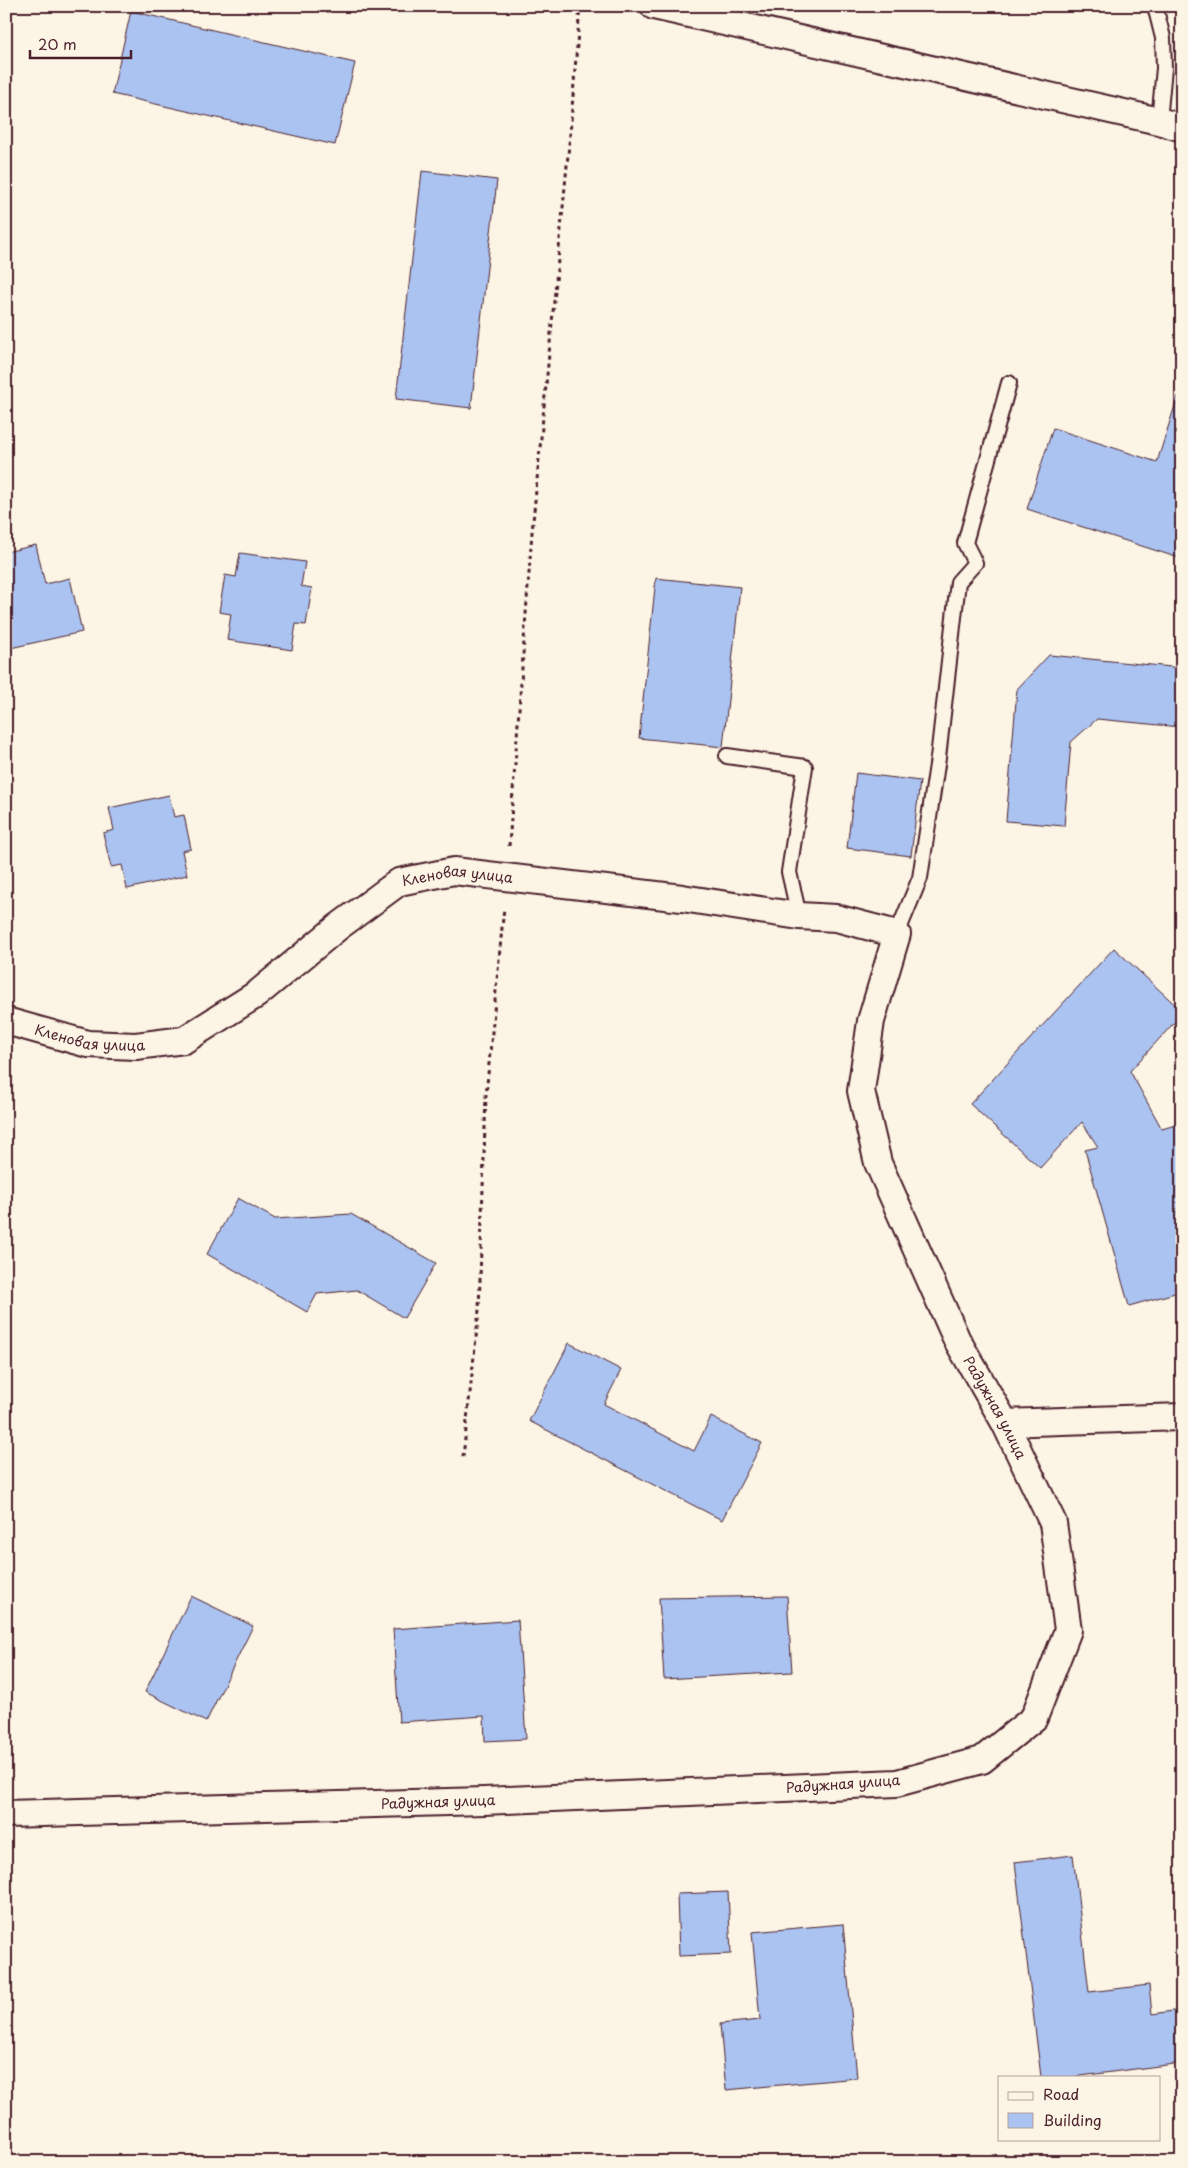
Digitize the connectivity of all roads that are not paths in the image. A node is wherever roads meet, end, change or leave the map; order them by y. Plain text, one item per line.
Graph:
1 (654, 6) edge
2 (1155, 6) edge
3 (1170, 125) edge
4 (1009, 383) dead end
5 (727, 756) dead end
6 (799, 916) junction
7 (897, 934) junction
8 (6, 1021) edge
9 (1182, 1417) edge
10 (1005, 1423) junction
11 (6, 1814) edge

1 - 3 street
2 - 3 lane
4 - 7 lane
5 - 6 lane
6 - 7 street, Кленовая улица
6 - 8 street, Кленовая улица
7 - 10 street, Радужная улица
9 - 10 street
10 - 11 street, Радужная улица

